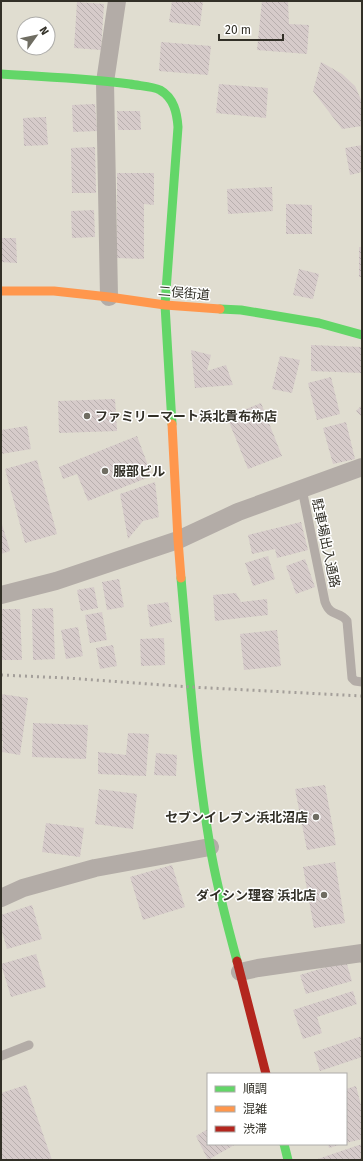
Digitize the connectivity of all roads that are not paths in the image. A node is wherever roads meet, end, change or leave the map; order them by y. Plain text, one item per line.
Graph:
1 (117, 1) edge
2 (1, 74) edge
3 (105, 82) junction
4 (1, 291) edge
5 (109, 297) junction
6 (165, 305) junction
7 (362, 335) edge
8 (362, 467) edge
9 (302, 489) junction
10 (178, 540) junction
11 (1, 595) edge
12 (362, 682) edge
13 (210, 847) junction
14 (1, 898) edge
15 (362, 954) edge
16 (240, 972) junction
17 (29, 1046) dead end
18 (1, 1056) edge
19 (266, 1073) edge
20 (284, 1145) edge
21 (288, 1160) edge

1 - 3 street
2 - 3 street
3 - 5 street
3 - 6 street
4 - 5 street, 二俣街道
5 - 6 street, 二俣街道
6 - 7 street, 二俣街道
6 - 10 street
8 - 9 street
9 - 10 street
9 - 12 lane, 駐車場出入通路
10 - 11 street
10 - 13 street
13 - 14 street
13 - 16 street
15 - 16 street
16 - 19 street
17 - 18 lane
20 - 21 street

